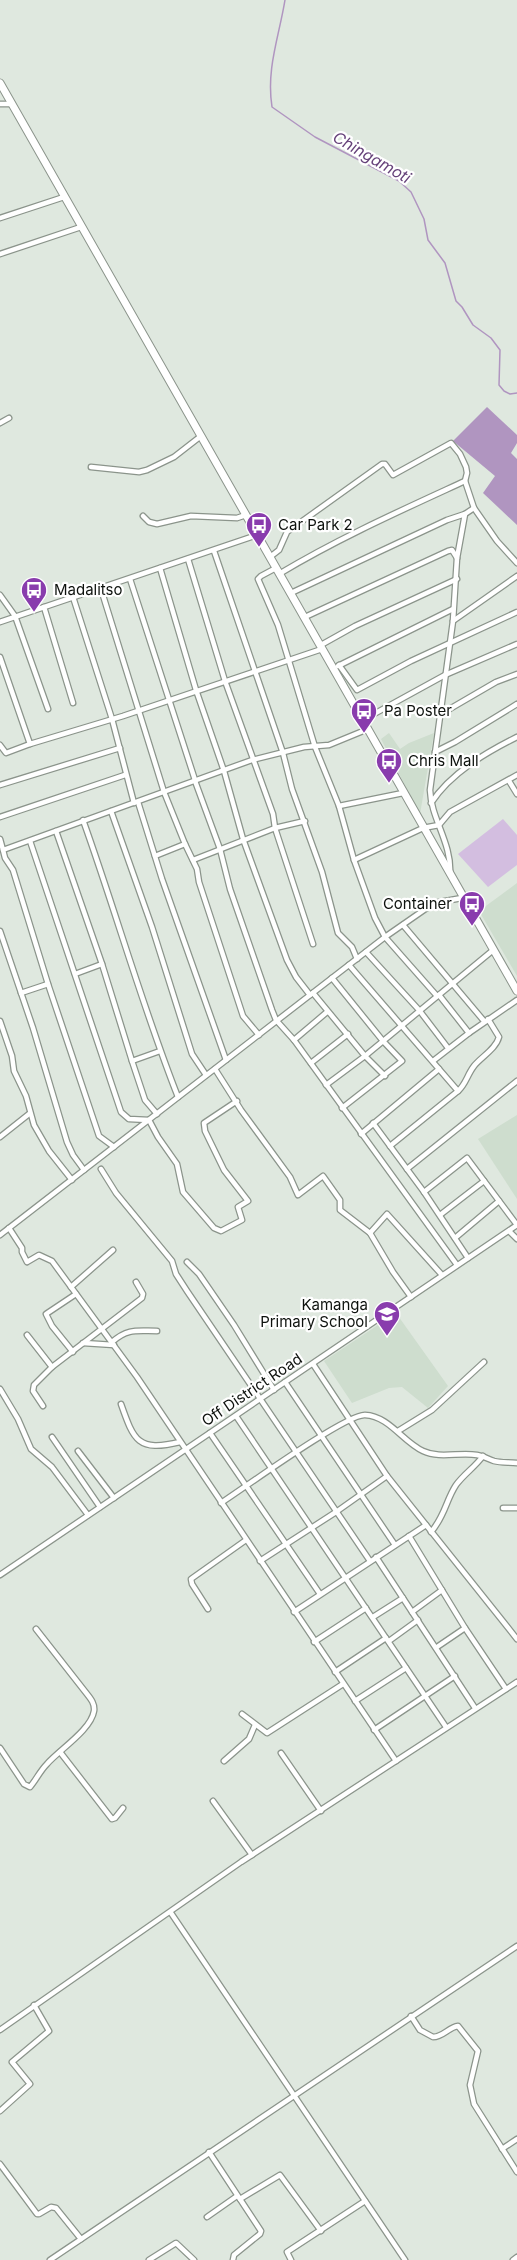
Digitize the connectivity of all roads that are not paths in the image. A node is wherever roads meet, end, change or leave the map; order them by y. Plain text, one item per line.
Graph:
1 (0, 83) edge
2 (0, 104) edge
3 (12, 104) junction
4 (64, 197) junction
5 (0, 218) edge
6 (81, 227) junction
7 (0, 254) edge
8 (9, 418) dead end
9 (0, 423) edge
10 (201, 436) junction
11 (91, 467) dead end
12 (465, 481) junction
13 (474, 508) junction
14 (465, 514) junction
15 (246, 515) junction
16 (142, 516) dead end
17 (257, 535) junction
18 (214, 551) junction
19 (270, 557) junction
20 (457, 558) junction
21 (188, 559) junction
22 (517, 562) edge
23 (159, 568) junction
24 (278, 571) junction
25 (517, 576) edge
26 (130, 579) junction
27 (457, 579) junction
28 (101, 589) junction
29 (291, 594) junction
30 (0, 595) edge
31 (73, 597) junction
32 (44, 607) junction
33 (453, 609) junction
34 (517, 612) edge
35 (15, 616) junction
36 (304, 617) junction
37 (453, 621) junction
38 (0, 622) edge
39 (517, 644) edge
40 (448, 645) junction
41 (322, 647) junction
42 (0, 657) edge
43 (290, 659) junction
44 (336, 667) junction
45 (255, 670) junction
46 (517, 674) edge
47 (445, 675) junction
48 (225, 681) junction
49 (196, 690) junction
50 (168, 700) junction
51 (73, 703) dead end
52 (517, 704) edge
53 (48, 709) dead end
54 (139, 710) junction
55 (441, 714) junction
56 (112, 719) junction
57 (363, 720) junction
58 (368, 729) junction
59 (517, 737) edge
60 (30, 744) junction
61 (0, 745) edge
62 (315, 747) junction
63 (120, 748) junction
64 (435, 752) junction
65 (2, 753) edge
66 (283, 753) junction
67 (252, 760) junction
68 (224, 771) junction
69 (125, 775) junction
70 (517, 775) edge
71 (195, 781) junction
72 (509, 781) junction
73 (0, 785) edge
74 (164, 792) junction
75 (403, 793) junction
76 (517, 794) edge
77 (136, 802) junction
78 (430, 803) junction
79 (339, 806) junction
80 (111, 811) junction
81 (0, 817) edge
82 (83, 820) junction
83 (305, 821) junction
84 (439, 825) junction
85 (275, 828) junction
86 (423, 828) junction
87 (56, 831) junction
88 (0, 839) edge
89 (243, 839) junction
90 (30, 841) junction
91 (185, 844) junction
92 (220, 849) junction
93 (3, 850) junction
94 (155, 856) junction
95 (193, 860) junction
96 (354, 860) junction
97 (450, 876) junction
98 (462, 898) junction
99 (404, 925) junction
100 (0, 931) edge
101 (385, 937) junction
102 (313, 944) dead end
103 (492, 951) junction
104 (366, 952) junction
105 (357, 959) junction
106 (102, 964) junction
107 (349, 965) junction
108 (75, 974) junction
109 (332, 978) junction
110 (453, 983) junction
111 (48, 984) junction
112 (517, 991) edge
113 (21, 993) junction
114 (312, 994) junction
115 (438, 996) junction
116 (517, 1000) edge
117 (419, 1010) junction
118 (327, 1012) junction
119 (276, 1020) junction
120 (486, 1020) junction
121 (0, 1021) edge
122 (401, 1026) junction
123 (469, 1033) junction
124 (348, 1034) junction
125 (259, 1035) junction
126 (294, 1040) junction
127 (383, 1041) junction
128 (448, 1048) junction
129 (160, 1052) junction
130 (365, 1056) junction
131 (226, 1059) junction
132 (132, 1061) junction
133 (433, 1061) junction
134 (311, 1063) junction
135 (215, 1069) junction
136 (440, 1069) junction
137 (206, 1075) junction
138 (385, 1076) junction
139 (517, 1081) edge
140 (326, 1085) junction
141 (458, 1091) junction
142 (178, 1097) junction
143 (237, 1101) junction
144 (342, 1108) junction
145 (29, 1114) junction
146 (157, 1114) junction
147 (149, 1120) junction
148 (373, 1123) junction
149 (0, 1126) edge
150 (5, 1133) junction
151 (361, 1134) junction
152 (0, 1137) edge
153 (390, 1146) junction
154 (114, 1147) junction
155 (407, 1168) junction
156 (101, 1169) dead end
157 (84, 1170) junction
158 (72, 1180) junction
159 (484, 1181) junction
160 (424, 1191) junction
161 (499, 1201) junction
162 (440, 1215) junction
163 (517, 1225) edge
164 (9, 1228) junction
165 (508, 1231) junction
166 (370, 1233) junction
167 (0, 1235) edge
168 (455, 1238) junction
169 (517, 1239) edge
170 (112, 1250) dead end
171 (468, 1258) junction
172 (187, 1262) dead end
173 (457, 1265) junction
174 (442, 1275) junction
175 (135, 1282) dead end
176 (72, 1287) junction
177 (76, 1294) junction
178 (411, 1297) junction
179 (100, 1328) junction
180 (157, 1331) dead end
181 (27, 1335) dead end
182 (83, 1343) junction
183 (113, 1343) junction
184 (73, 1352) junction
185 (484, 1362) dead end
186 (313, 1364) junction
187 (52, 1367) junction
188 (268, 1380) junction
189 (285, 1382) junction
190 (0, 1389) edge
191 (254, 1390) junction
192 (274, 1390) junction
193 (260, 1399) junction
194 (121, 1404) dead end
195 (43, 1406) dead end
196 (236, 1416) junction
197 (349, 1420) junction
198 (398, 1431) junction
199 (210, 1433) junction
200 (52, 1437) dead end
201 (321, 1437) junction
202 (180, 1442) junction
203 (185, 1450) junction
204 (78, 1451) dead end
205 (297, 1452) junction
206 (483, 1456) junction
207 (517, 1463) edge
208 (271, 1469) junction
209 (387, 1476) junction
210 (246, 1487) junction
211 (361, 1495) junction
212 (114, 1498) junction
213 (221, 1503) junction
214 (100, 1507) junction
215 (503, 1508) dead end
216 (517, 1509) edge
217 (336, 1512) junction
218 (88, 1515) junction
219 (426, 1525) junction
220 (310, 1528) junction
221 (431, 1532) junction
222 (409, 1536) junction
223 (246, 1540) junction
224 (284, 1544) junction
225 (395, 1545) junction
226 (376, 1557) junction
227 (260, 1561) junction
228 (370, 1561) junction
229 (0, 1575) edge
230 (345, 1577) junction
231 (442, 1590) junction
232 (320, 1594) junction
233 (403, 1598) junction
234 (366, 1608) junction
235 (208, 1609) dead end
236 (294, 1612) junction
237 (412, 1612) junction
238 (373, 1617) junction
239 (418, 1620) junction
240 (465, 1628) junction
241 (517, 1628) edge
242 (36, 1629) dead end
243 (515, 1636) edge
244 (387, 1639) junction
245 (314, 1642) junction
246 (437, 1647) junction
247 (406, 1668) junction
248 (335, 1672) junction
249 (455, 1676) junction
250 (517, 1682) edge
251 (343, 1684) junction
252 (506, 1689) junction
253 (425, 1696) junction
254 (355, 1701) junction
255 (475, 1708) junction
256 (242, 1714) dead end
257 (255, 1725) junction
258 (446, 1727) junction
259 (374, 1730) junction
260 (0, 1748) edge
261 (60, 1752) junction
262 (280, 1753) dead end
263 (224, 1761) dead end
264 (396, 1761) junction
265 (213, 1801) dead end
266 (123, 1808) dead end
267 (321, 1811) junction
268 (252, 1855) junction
269 (171, 1913) junction
270 (517, 1946) edge
271 (34, 2005) junction
272 (411, 2016) junction
273 (0, 2030) edge
274 (294, 2096) junction
275 (0, 2111) edge
276 (517, 2139) edge
277 (502, 2149) junction
278 (209, 2152) junction
279 (0, 2164) edge
280 (517, 2172) edge
281 (238, 2198) junction
282 (365, 2201) junction
283 (207, 2217) dead end
284 (321, 2230) junction
285 (81, 2239) junction
286 (59, 2254) junction
287 (50, 2260) edge
288 (63, 2260) edge
289 (149, 2260) edge
290 (194, 2260) edge
291 (233, 2260) edge
292 (291, 2260) edge
293 (405, 2260) edge

1 - 3 street
2 - 3 street
3 - 4 street
4 - 5 street
4 - 6 street
6 - 7 street
6 - 10 street
8 - 9 street
10 - 11 street
10 - 15 street
12 - 13 street
12 - 19 street
12 - 24 street
13 - 14 street
13 - 22 street
14 - 20 street
14 - 29 street
15 - 16 street
15 - 17 street
17 - 18 street
17 - 19 street
18 - 21 street
18 - 45 street
19 - 24 street
20 - 27 street
20 - 36 street
21 - 23 street
21 - 48 street
23 - 26 street
23 - 49 street
24 - 29 street
24 - 43 street
25 - 37 street
26 - 28 street
26 - 50 street
27 - 33 street
27 - 41 street
28 - 31 street
28 - 54 street
29 - 36 street
30 - 35 street
31 - 32 street
31 - 56 street
32 - 35 street
32 - 51 street
33 - 37 street
33 - 44 street
34 - 40 street
35 - 38 street
35 - 53 street
36 - 41 street
37 - 40 street
39 - 47 street
40 - 44 street
40 - 47 street
41 - 43 street
41 - 44 street
42 - 60 street
43 - 45 street
43 - 62 street
44 - 57 street
45 - 48 street
45 - 66 street
46 - 55 street
47 - 55 street
47 - 57 street
48 - 49 street
48 - 67 street
49 - 50 street
49 - 68 street
50 - 54 street
50 - 71 street
52 - 64 street
54 - 56 street
54 - 74 street
55 - 64 street
56 - 60 street
56 - 63 street
57 - 58 street
58 - 62 street
58 - 75 street
59 - 78 street
60 - 65 street
61 - 65 street
62 - 66 street
62 - 79 street
63 - 69 street
63 - 73 street
64 - 78 street
66 - 67 street
66 - 83 street
67 - 68 street
67 - 85 street
68 - 71 street
68 - 89 street
69 - 77 street
69 - 81 street
70 - 72 street
71 - 74 street
71 - 92 street
72 - 76 street
72 - 84 street
74 - 77 street
74 - 91 street
75 - 79 street
75 - 86 street
77 - 80 street
77 - 94 street
78 - 84 street
79 - 96 street
80 - 82 street
80 - 137 street
82 - 87 street
82 - 129 street
83 - 85 street
83 - 105 street
84 - 86 street
84 - 97 street
85 - 89 street
85 - 102 street
86 - 96 street
86 - 97 street
87 - 90 street
87 - 106 street
88 - 93 street
89 - 92 street
89 - 114 street
90 - 93 street
90 - 108 street
91 - 94 street
91 - 95 street
92 - 95 street
92 - 119 street
93 - 111 street
94 - 131 street
95 - 125 street
96 - 101 street
97 - 98 street
98 - 99 street
98 - 103 street
99 - 101 street
99 - 110 street
100 - 113 street
101 - 104 street
101 - 115 street
103 - 110 street
103 - 112 street
104 - 105 street
104 - 117 street
105 - 107 street
106 - 108 street
106 - 132 street
107 - 109 street
107 - 122 street
108 - 147 street
109 - 114 street
109 - 127 street
110 - 115 street
110 - 120 street
111 - 113 street
111 - 154 street
113 - 157 street
114 - 118 street
114 - 119 street
115 - 117 street
115 - 123 street
116 - 120 street
117 - 122 street
117 - 128 street
118 - 124 street
118 - 126 street
119 - 125 street
119 - 126 street
120 - 123 street
120 - 141 street
121 - 145 street
122 - 127 street
122 - 133 street
123 - 128 street
124 - 130 street
124 - 134 street
125 - 131 street
126 - 134 street
127 - 130 street
127 - 138 street
128 - 133 street
129 - 132 street
129 - 142 street
130 - 138 street
130 - 140 street
131 - 135 street
132 - 146 street
133 - 136 street
134 - 140 street
135 - 137 street
135 - 143 street
136 - 141 street
136 - 148 street
137 - 142 street
138 - 144 street
139 - 155 street
140 - 144 street
141 - 153 street
142 - 146 street
143 - 147 street
143 - 166 street
144 - 151 street
145 - 150 street
145 - 158 street
146 - 147 street
147 - 154 street
148 - 151 street
148 - 153 street
149 - 150 street
150 - 152 street
151 - 173 street
153 - 155 street
154 - 157 street
155 - 160 street
156 - 191 street
157 - 158 street
158 - 164 street
159 - 160 street
159 - 161 street
159 - 162 street
160 - 162 street
161 - 163 street
161 - 168 street
162 - 168 street
163 - 165 street, Off District Road
164 - 167 street
164 - 176 street
165 - 169 street
165 - 171 street, Off District Road
166 - 174 street
166 - 178 street
168 - 171 street
170 - 176 street
171 - 173 street, Off District Road
172 - 188 street
173 - 174 street, Off District Road
174 - 178 street, Off District Road
175 - 179 street
176 - 177 street
177 - 179 street
177 - 184 street
178 - 186 street, Off District Road
179 - 182 street
179 - 183 street
180 - 183 street
181 - 187 street
182 - 183 street
182 - 184 street
183 - 202 street
184 - 187 street
185 - 198 street
186 - 189 street, Off District Road
186 - 197 street
187 - 195 street
188 - 191 street
188 - 192 street
189 - 192 street, Off District Road
189 - 201 street
190 - 218 street
191 - 193 street
192 - 193 street, Off District Road
193 - 196 street, Off District Road
193 - 205 street
194 - 202 street
196 - 199 street, Off District Road
196 - 208 street
197 - 198 street
197 - 201 street
197 - 209 street
198 - 206 street
199 - 203 street, Off District Road
199 - 210 street
200 - 214 street
201 - 205 street
201 - 211 street
202 - 203 street
203 - 212 street, Off District Road
203 - 213 street
204 - 212 street
205 - 208 street
205 - 217 street
206 - 207 street
206 - 221 street
208 - 210 street
208 - 220 street
209 - 211 street
209 - 219 street
210 - 213 street
210 - 224 street
211 - 217 street
211 - 225 street
212 - 214 street, Off District Road
213 - 223 street
214 - 218 street, Off District Road
215 - 216 street
217 - 220 street
217 - 228 street
218 - 229 street, Off District Road
219 - 221 street
219 - 222 street
220 - 224 street
220 - 230 street
221 - 243 street
222 - 225 street
222 - 231 street
223 - 227 street
223 - 235 street
224 - 227 street
224 - 232 street
225 - 226 street
226 - 228 street
226 - 233 street
227 - 236 street
228 - 230 street
230 - 232 street
230 - 234 street
231 - 237 street
231 - 240 street
232 - 236 street
233 - 237 street
233 - 238 street
234 - 238 street
234 - 245 street
236 - 245 street
237 - 239 street
238 - 244 street
239 - 244 street
239 - 246 street
240 - 246 street
240 - 252 street
241 - 243 street
242 - 261 street
244 - 247 street
244 - 248 street
245 - 248 street
246 - 249 street
247 - 253 street
247 - 254 street
248 - 251 street
249 - 253 street
249 - 255 street
250 - 252 street
251 - 254 street
251 - 257 street
252 - 255 street
253 - 258 street
253 - 259 street
254 - 259 street
255 - 258 street
256 - 257 street
257 - 263 street
258 - 264 street
259 - 264 street
260 - 261 street
261 - 266 street
262 - 267 street
264 - 267 street
265 - 268 street
267 - 268 street
268 - 269 street
269 - 271 street
269 - 274 street
270 - 272 street
271 - 273 street
271 - 275 street
272 - 274 street
272 - 277 street
274 - 278 street
274 - 282 street
276 - 277 street
277 - 280 street
278 - 281 street
278 - 285 street
279 - 285 street
281 - 283 street
281 - 284 street
281 - 291 street
282 - 284 street
282 - 293 street
284 - 292 street
285 - 286 street
286 - 287 street
286 - 288 street
289 - 290 street

